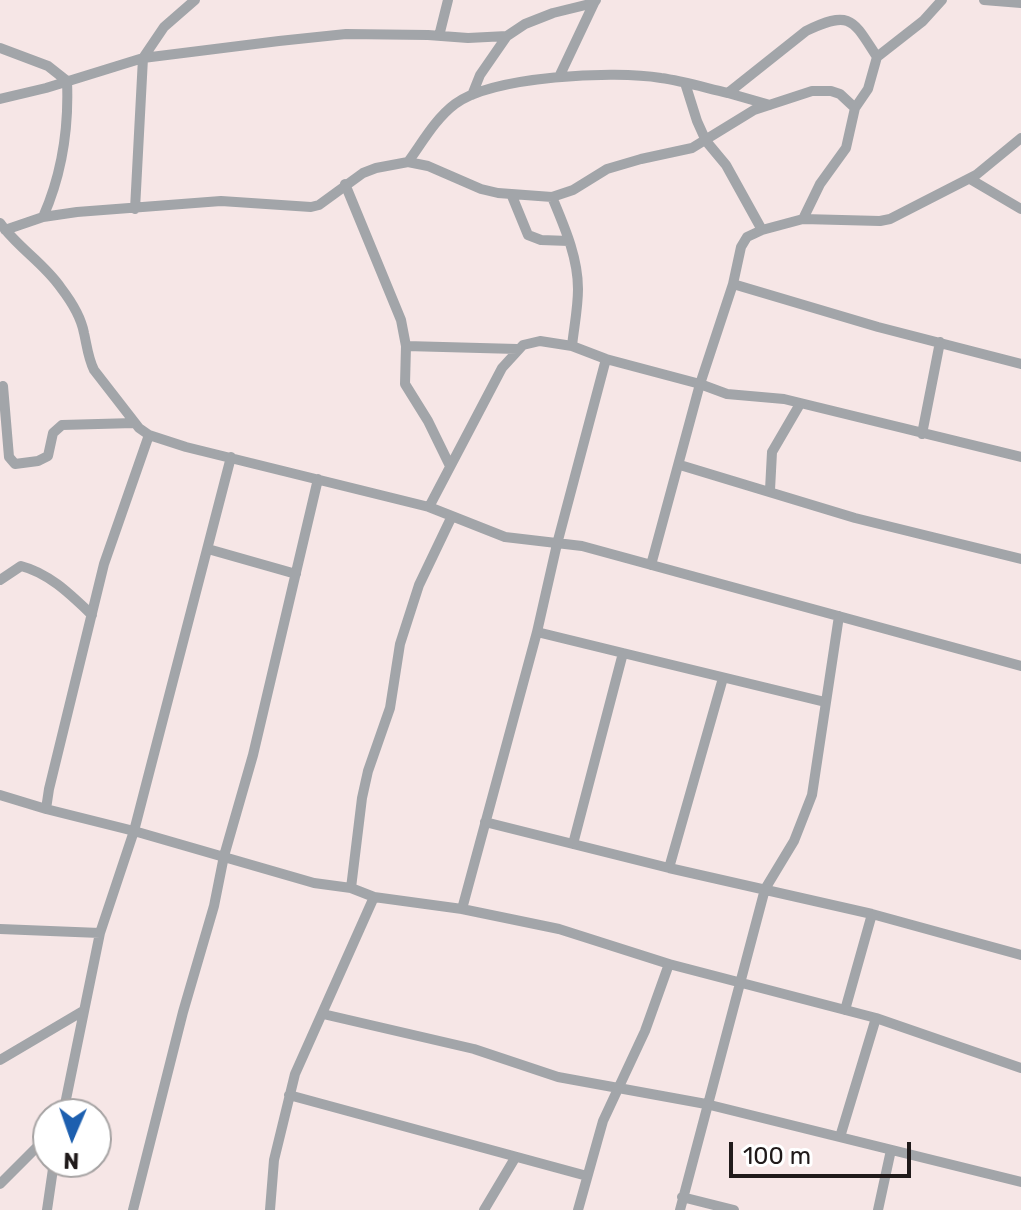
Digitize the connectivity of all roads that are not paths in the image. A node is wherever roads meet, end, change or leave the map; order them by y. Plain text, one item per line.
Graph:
1 (195, 0) edge
2 (448, 0) edge
3 (942, 0) edge
4 (984, 0) edge
5 (595, 2) edge
6 (1021, 3) edge
7 (439, 36) junction
8 (507, 36) junction
9 (0, 48) edge
10 (877, 57) junction
11 (143, 58) junction
12 (559, 77) junction
13 (67, 81) junction
14 (685, 83) junction
15 (728, 93) junction
16 (472, 95) junction
17 (0, 99) edge
18 (771, 105) junction
19 (855, 108) junction
20 (1021, 138) edge
21 (706, 141) junction
22 (408, 162) junction
23 (970, 179) junction
24 (345, 184) junction
25 (512, 196) junction
26 (552, 197) junction
27 (135, 209) junction
28 (1021, 209) edge
29 (43, 217) junction
30 (803, 219) junction
31 (3, 227) edge
32 (762, 230) junction
33 (569, 241) junction
34 (733, 284) junction
35 (940, 342) junction
36 (406, 346) junction
37 (572, 346) junction
38 (517, 349) junction
39 (606, 359) junction
40 (1021, 364) edge
41 (700, 384) junction
42 (3, 386) dead end
43 (800, 404) junction
44 (134, 423) junction
45 (922, 434) junction
46 (149, 435) junction
47 (231, 457) junction
48 (1021, 457) edge
49 (680, 465) junction
50 (450, 466) junction
51 (318, 479) junction
52 (770, 490) junction
53 (429, 507) junction
54 (452, 516) junction
55 (557, 544) junction
56 (208, 549) junction
57 (1021, 559) edge
58 (651, 565) junction
59 (296, 574) junction
60 (0, 580) edge
61 (92, 615) junction
62 (839, 616) junction
63 (537, 632) junction
64 (623, 653) junction
65 (1021, 666) edge
66 (723, 678) junction
67 (825, 702) junction
68 (0, 795) edge
69 (46, 809) junction
70 (485, 822) junction
71 (134, 831) junction
72 (573, 844) junction
73 (224, 856) junction
74 (669, 868) junction
75 (351, 888) junction
76 (765, 889) junction
77 (374, 897) junction
78 (462, 909) junction
79 (872, 914) junction
80 (0, 929) edge
81 (100, 933) junction
82 (1021, 955) edge
83 (669, 964) junction
84 (741, 981) junction
85 (845, 1010) junction
86 (83, 1011) junction
87 (323, 1014) junction
88 (876, 1018) junction
89 (0, 1060) edge
90 (1021, 1066) edge
91 (621, 1087) junction
92 (289, 1095) junction
93 (66, 1098) edge
94 (706, 1104) junction
95 (840, 1137) junction
96 (891, 1150) junction
97 (32, 1152) edge
98 (515, 1158) junction
99 (587, 1176) junction
100 (52, 1178) edge
101 (1021, 1182) edge
102 (0, 1184) edge
103 (682, 1197) junction
104 (47, 1210) edge
105 (133, 1210) edge
106 (270, 1210) edge
107 (484, 1210) edge
108 (578, 1210) edge
109 (680, 1210) edge
110 (734, 1210) edge
111 (878, 1210) edge

1 - 11 street
2 - 7 street
3 - 10 street
4 - 6 street
5 - 8 street
5 - 12 street
7 - 8 street
7 - 11 street
8 - 16 street
9 - 13 street
10 - 15 street
10 - 19 street
11 - 13 street
11 - 27 street
12 - 14 street
12 - 16 street
13 - 17 street
13 - 29 street
14 - 15 street
14 - 21 street
15 - 18 street
16 - 22 street
18 - 19 street
18 - 21 street
19 - 30 street
20 - 23 street
21 - 26 street
21 - 32 street
22 - 24 street
22 - 25 street
23 - 28 street
23 - 30 street
24 - 27 street
24 - 36 street
25 - 26 street
25 - 33 street
26 - 33 street
27 - 29 street
29 - 31 street
30 - 32 street
31 - 44 street
32 - 34 street
33 - 37 street
34 - 35 street
34 - 41 street
35 - 40 street
35 - 45 street
36 - 38 street
36 - 50 street
37 - 38 street
37 - 39 street
38 - 50 street
39 - 41 street
39 - 55 street
41 - 43 street
41 - 49 street
42 - 44 street
43 - 45 street
43 - 52 street
44 - 46 street
45 - 48 street
46 - 47 street
46 - 61 street
47 - 51 street
47 - 56 street
49 - 52 street
49 - 58 street
50 - 53 street
51 - 53 street
51 - 59 street
52 - 57 street
53 - 54 street
54 - 55 street
54 - 75 street
55 - 58 street
55 - 63 street
56 - 59 street
56 - 71 street
58 - 62 street
59 - 73 street
60 - 61 street
61 - 69 street
62 - 65 street
62 - 67 street
63 - 64 street
63 - 70 street
64 - 66 street
64 - 72 street
66 - 67 street
66 - 74 street
67 - 76 street
68 - 69 street
69 - 71 street
70 - 72 street
70 - 78 street
71 - 73 street
71 - 81 street
72 - 74 street
73 - 75 street
73 - 105 street
74 - 76 street
75 - 77 street
76 - 79 street
76 - 84 street
77 - 78 street
77 - 87 street
78 - 83 street
79 - 82 street
79 - 85 street
80 - 81 street
81 - 86 street
83 - 84 street
83 - 91 street
84 - 85 street
84 - 94 street
85 - 88 street
86 - 89 street
86 - 93 street
87 - 91 street
87 - 92 street
88 - 90 street
88 - 95 street
91 - 94 street
91 - 99 street
92 - 98 street
92 - 106 street
94 - 95 street
94 - 103 street
95 - 96 street
96 - 101 street
96 - 111 street
97 - 102 street
98 - 99 street
98 - 107 street
99 - 108 street
100 - 104 street
103 - 109 street
103 - 110 street

